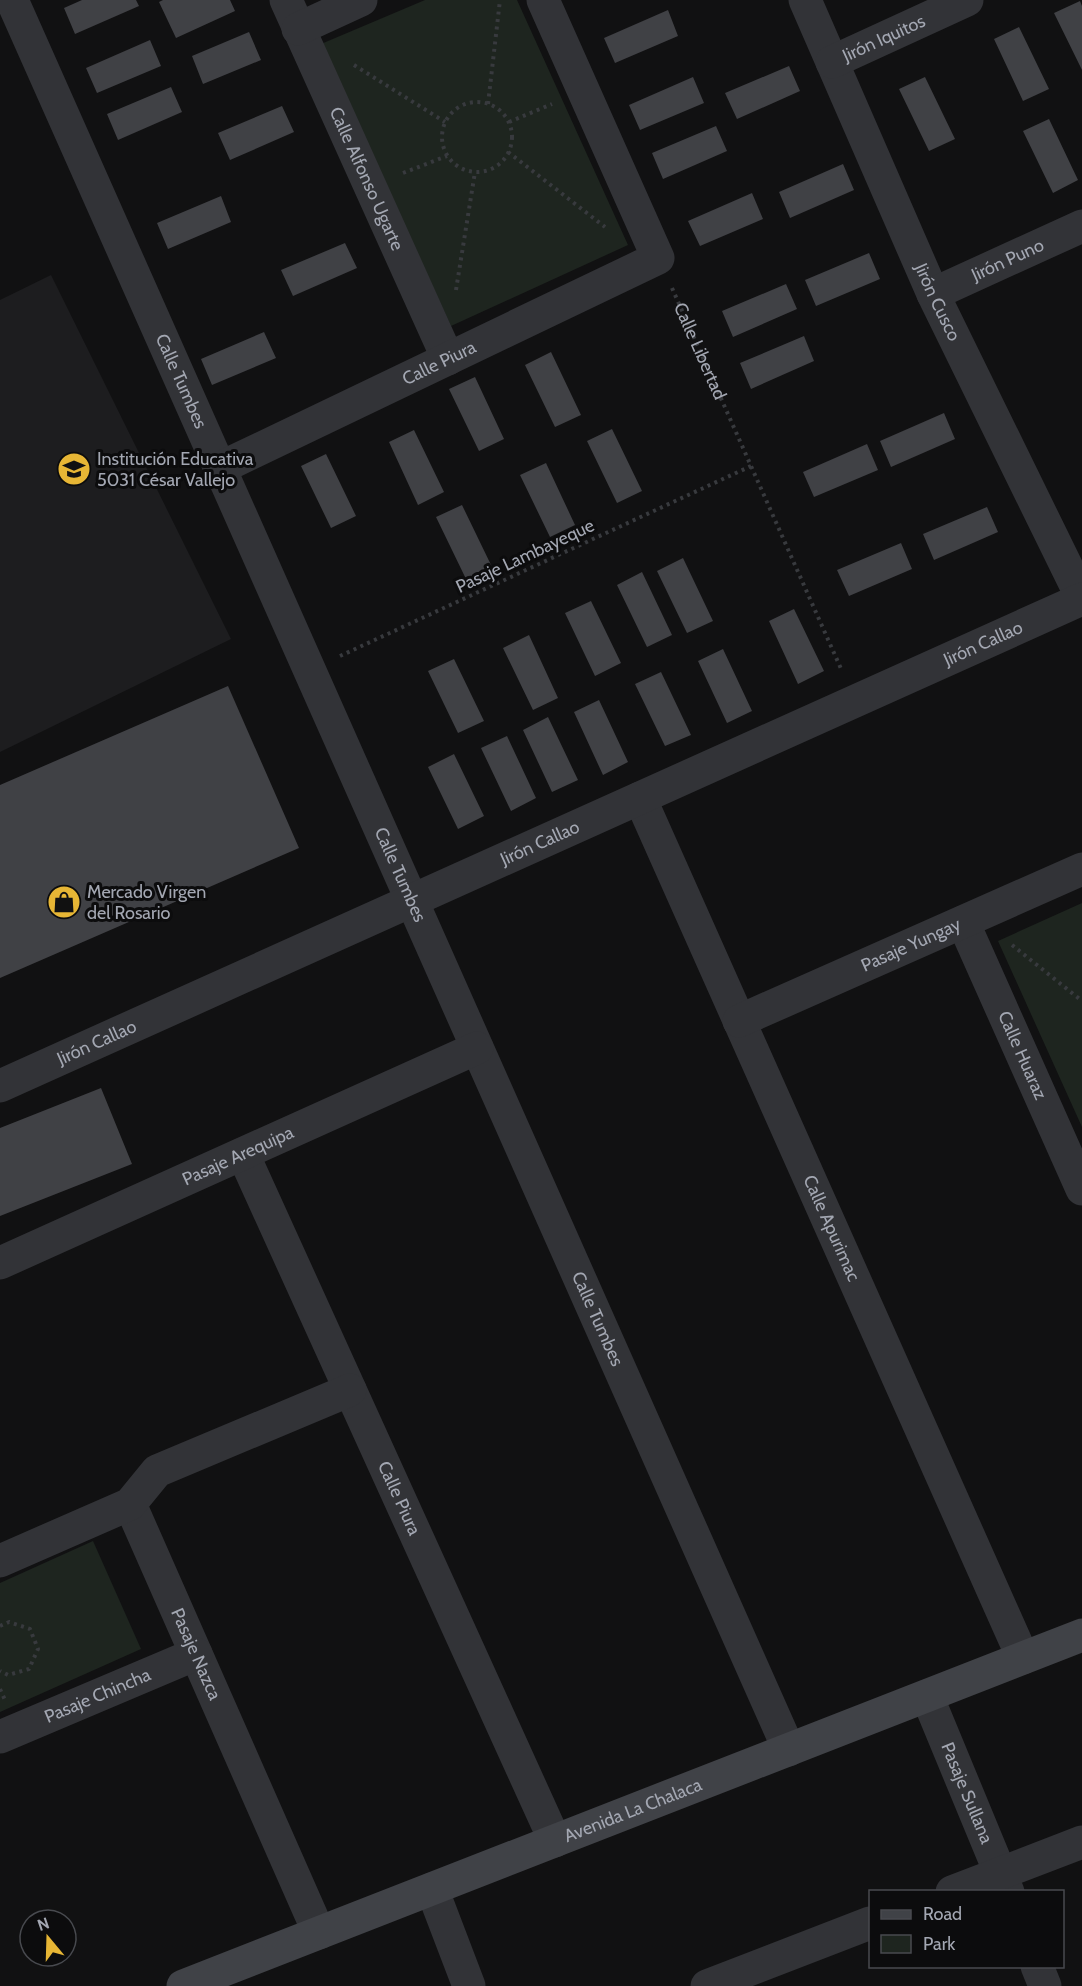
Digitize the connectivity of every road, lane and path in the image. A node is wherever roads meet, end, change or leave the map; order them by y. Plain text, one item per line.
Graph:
1 (12, 0) edge
2 (361, 0) edge
3 (500, 0) edge
4 (543, 0) edge
5 (805, 0) edge
6 (967, 0) edge
7 (292, 14) edge
8 (346, 60) dead end
9 (832, 62) junction
10 (583, 91) junction
11 (488, 104) junction
12 (445, 122) junction
13 (508, 122) junction
14 (508, 152) junction
15 (447, 156) junction
16 (475, 172) junction
17 (370, 186) junction
18 (1082, 226) edge
19 (654, 259) junction
20 (933, 294) junction
21 (455, 300) dead end
22 (448, 359) junction
23 (751, 466) junction
24 (220, 468) junction
25 (1082, 599) edge
26 (309, 670) junction
27 (857, 701) junction
28 (640, 798) junction
29 (1082, 869) edge
30 (412, 901) junction
31 (970, 919) junction
32 (1082, 1001) edge
33 (739, 1021) junction
34 (477, 1048) junction
35 (0, 1086) edge
36 (243, 1154) junction
37 (1082, 1189) edge
38 (0, 1263) edge
39 (350, 1390) junction
40 (130, 1504) junction
41 (0, 1561) edge
42 (0, 1626) edge
43 (1082, 1635) edge
44 (196, 1654) junction
45 (1023, 1658) junction
46 (0, 1671) edge
47 (927, 1696) junction
48 (0, 1737) edge
49 (789, 1750) junction
50 (555, 1841) junction
51 (1082, 1842) edge
52 (1004, 1882) edge
53 (432, 1889) junction
54 (962, 1890) edge
55 (869, 1923) edge
56 (319, 1933) junction
57 (1038, 1968) edge
58 (183, 1986) edge
59 (469, 1986) edge
60 (706, 1986) edge
61 (1045, 1986) edge

1 - 24 street, Calle Tumbes
2 - 7 street
3 - 11 path
4 - 10 street
5 - 9 street, Jirón Cusco
6 - 9 street, Jirón Iquitos
7 - 17 street, Calle Alfonso Ugarte
8 - 12 path
9 - 20 street, Jirón Cusco
10 - 13 path
10 - 19 street
11 - 12 path
11 - 13 path
12 - 15 path
13 - 14 path
14 - 16 path
14 - 19 path
15 - 16 path
15 - 17 path
16 - 21 path
17 - 22 street, Calle Alfonso Ugarte
18 - 20 street, Jirón Puno
19 - 22 street, Calle Piura
19 - 23 path, Calle Libertad
20 - 25 street, Jirón Cusco
22 - 24 street, Calle Piura
23 - 26 path, Pasaje Lambayeque
23 - 27 path, Calle Libertad
24 - 26 street, Calle Tumbes
25 - 27 street, Jirón Callao
26 - 30 street, Calle Tumbes
27 - 28 street, Jirón Callao
28 - 30 street, Jirón Callao
28 - 33 street, Calle Apurimac
29 - 31 street, Pasaje Yungay
30 - 34 street, Calle Tumbes
30 - 35 street, Jirón Callao
31 - 32 path
31 - 33 street, Pasaje Yungay
31 - 37 street, Calle Huaraz
33 - 45 street, Calle Apurimac
34 - 36 street, Pasaje Arequipa
34 - 49 street, Calle Tumbes
36 - 38 street, Pasaje Arequipa
36 - 39 street, Calle Piura
39 - 40 street
39 - 50 street, Calle Piura
40 - 41 street
40 - 44 street, Pasaje Nazca
42 - 46 path
43 - 45 street, Avenida La Chalaca
44 - 48 street, Pasaje Chincha
44 - 56 street, Pasaje Nazca
45 - 47 street, Avenida La Chalaca
47 - 49 street, Avenida La Chalaca
47 - 52 street, Pasaje Sullana
49 - 50 street, Avenida La Chalaca
50 - 53 street, Avenida La Chalaca
51 - 52 street
52 - 54 street
53 - 56 street, Avenida La Chalaca
53 - 59 street
55 - 60 street
56 - 58 street, Avenida La Chalaca
57 - 61 street

